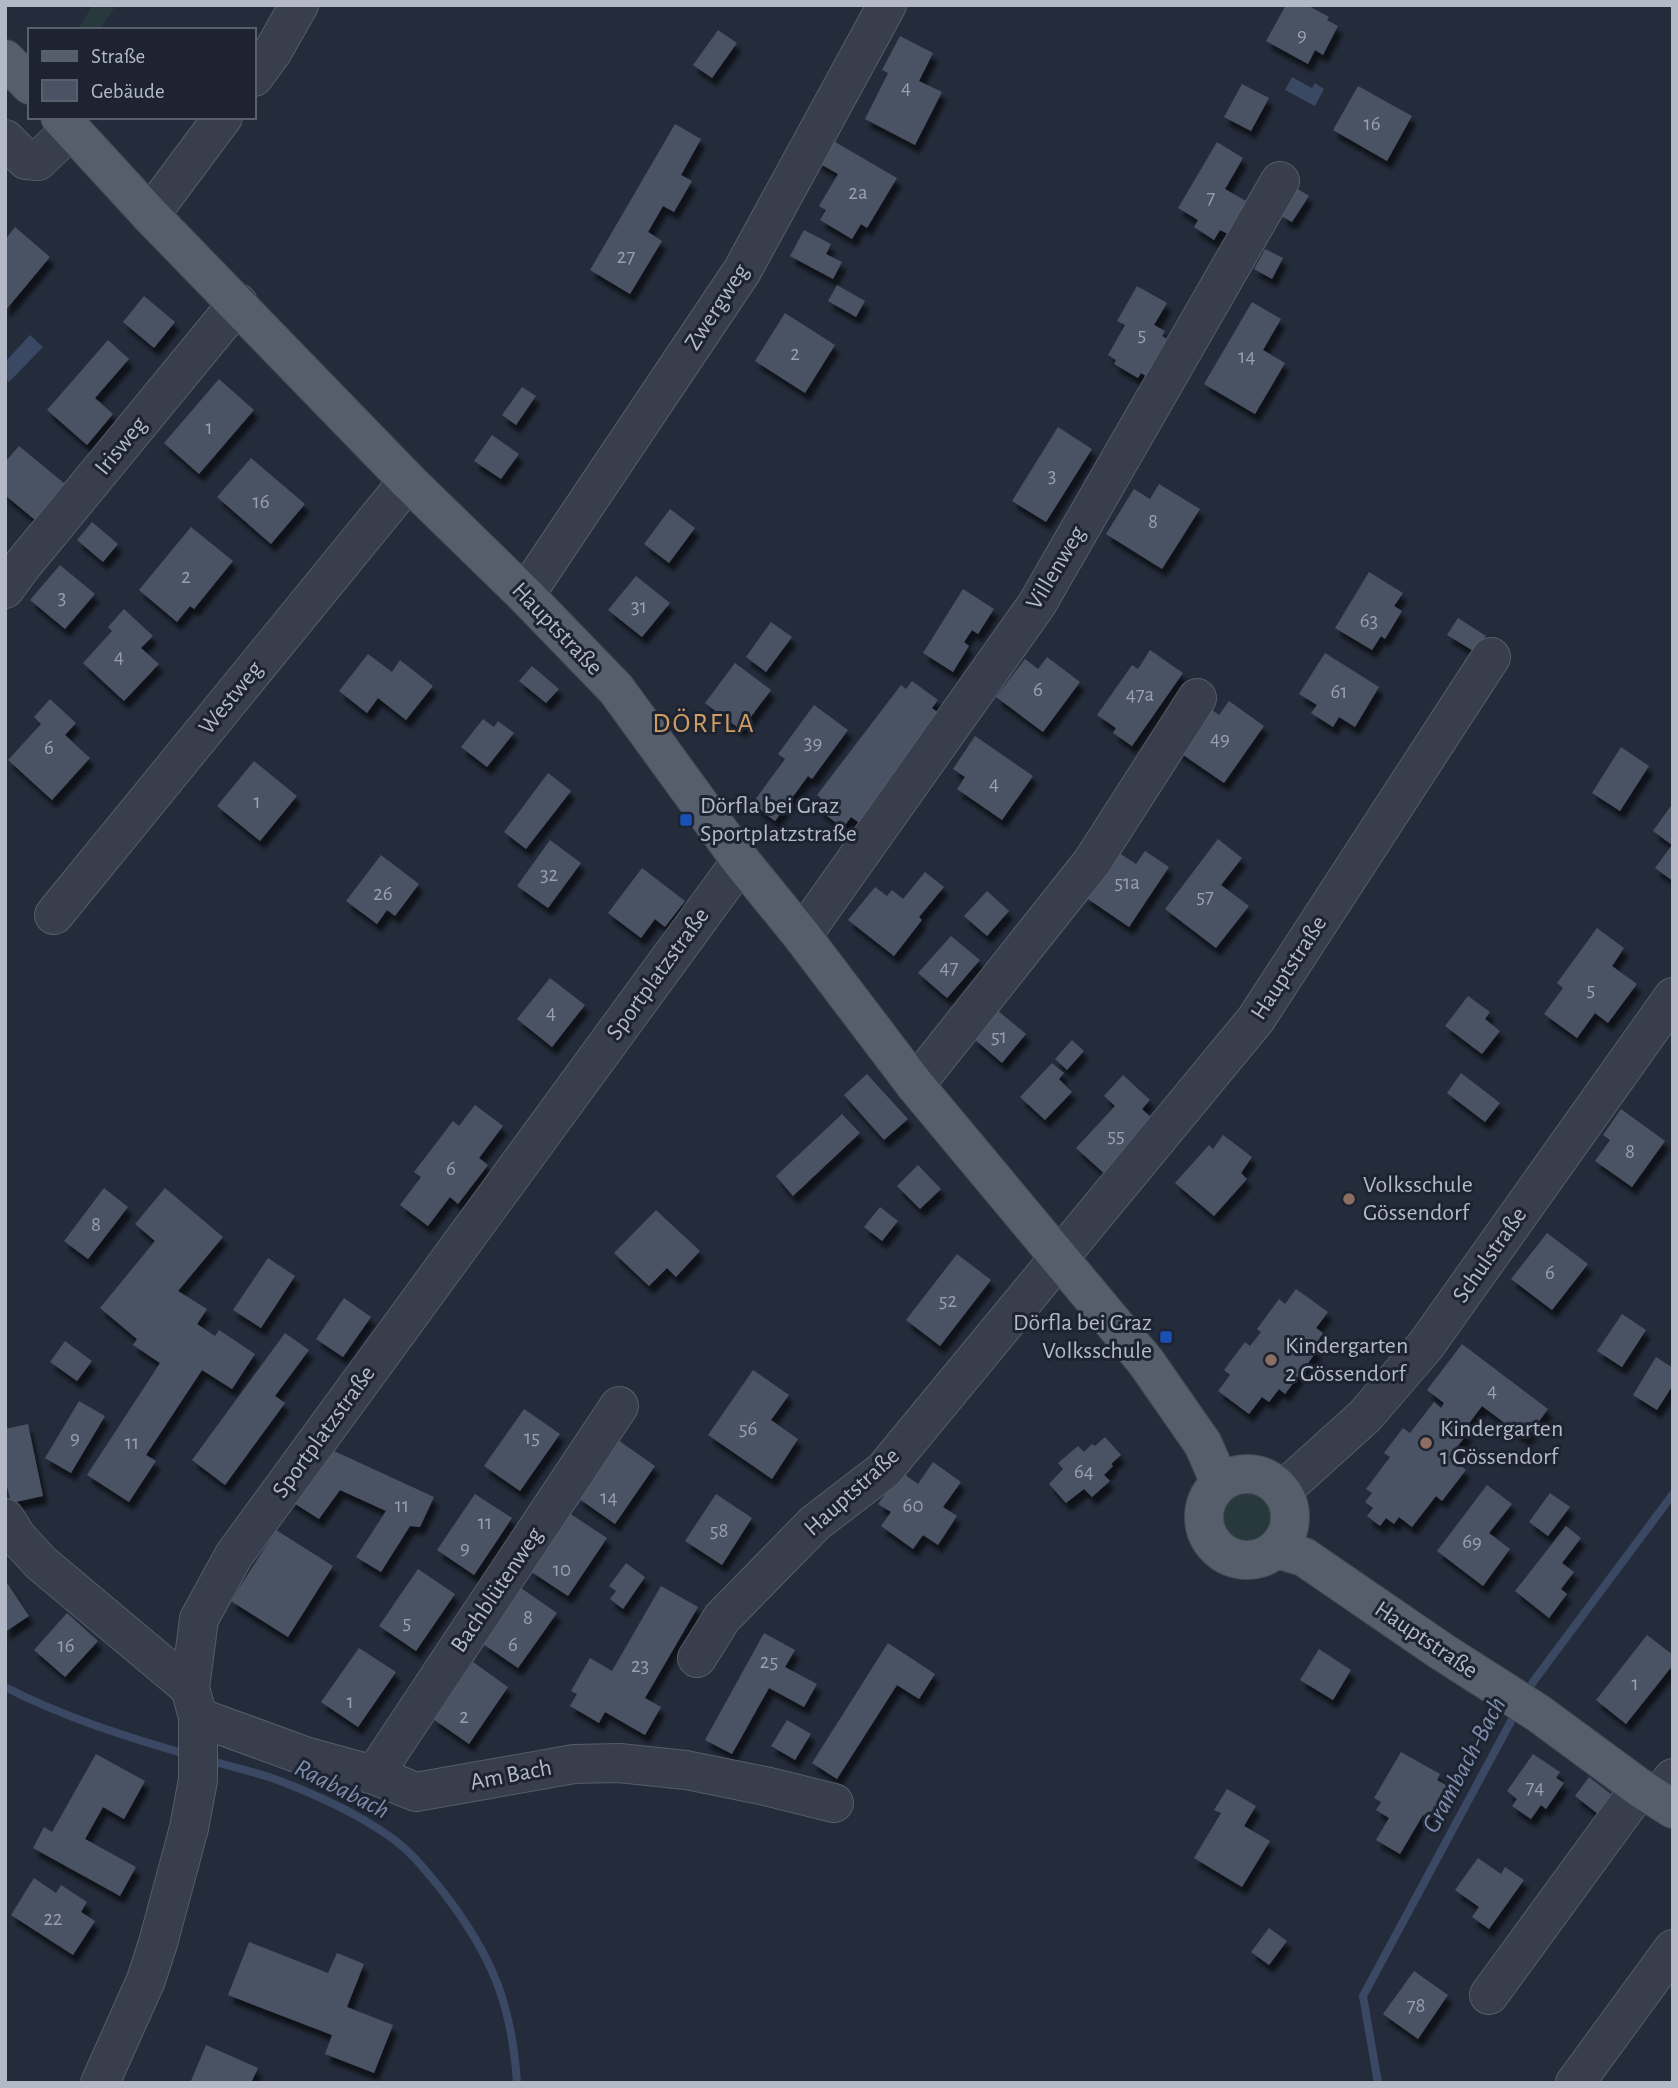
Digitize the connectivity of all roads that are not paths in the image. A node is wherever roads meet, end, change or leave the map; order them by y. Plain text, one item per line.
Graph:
1 (299, 5) edge
2 (887, 5) edge
3 (5, 59) edge
4 (256, 74) edge
5 (28, 83) edge
6 (222, 119) edge
7 (65, 123) edge
8 (5, 139) edge
9 (1280, 181) dead end
10 (150, 215) junction
11 (238, 303) junction
12 (408, 481) junction
13 (5, 589) edge
14 (525, 595) junction
15 (1491, 657) dead end
16 (1197, 698) dead end
17 (741, 861) junction
18 (54, 915) dead end
19 (802, 936) junction
20 (1673, 997) edge
21 (915, 1085) junction
22 (1059, 1259) junction
23 (620, 1406) dead end
24 (1220, 1483) junction
25 (1282, 1491) junction
26 (5, 1518) edge
27 (1277, 1549) junction
28 (697, 1658) dead end
29 (196, 1732) junction
30 (374, 1775) junction
31 (1661, 1793) edge
32 (834, 1803) dead end
33 (1673, 1949) edge
34 (1489, 1995) dead end
35 (100, 2083) edge
36 (1575, 2083) edge

1 - 4 street
2 - 14 street, Zwergweg
3 - 5 main road
6 - 10 street
7 - 8 street
7 - 10 main road, Hauptstraße
9 - 19 street, Villenweg
10 - 11 main road, Hauptstraße
11 - 12 main road, Hauptstraße
11 - 13 street, Irisweg
12 - 14 main road, Hauptstraße
12 - 18 street, Westweg
14 - 17 main road, Hauptstraße
15 - 22 street, Hauptstraße
16 - 21 street
17 - 19 main road, Hauptstraße
17 - 29 street, Sportplatzstraße
19 - 21 main road, Hauptstraße
20 - 25 street, Schulstraße
21 - 22 main road, Hauptstraße
22 - 24 main road, Hauptstraße
22 - 28 street, Hauptstraße
23 - 30 street, Bachblütenweg
24 - 25 main road
24 - 27 main road
25 - 27 main road
26 - 29 street, Am Bach
27 - 31 main road, Hauptstraße
29 - 30 street, Am Bach
29 - 35 street, Sportplatzstraße
30 - 32 street, Am Bach
31 - 34 street, Hauptstraße
33 - 36 street

